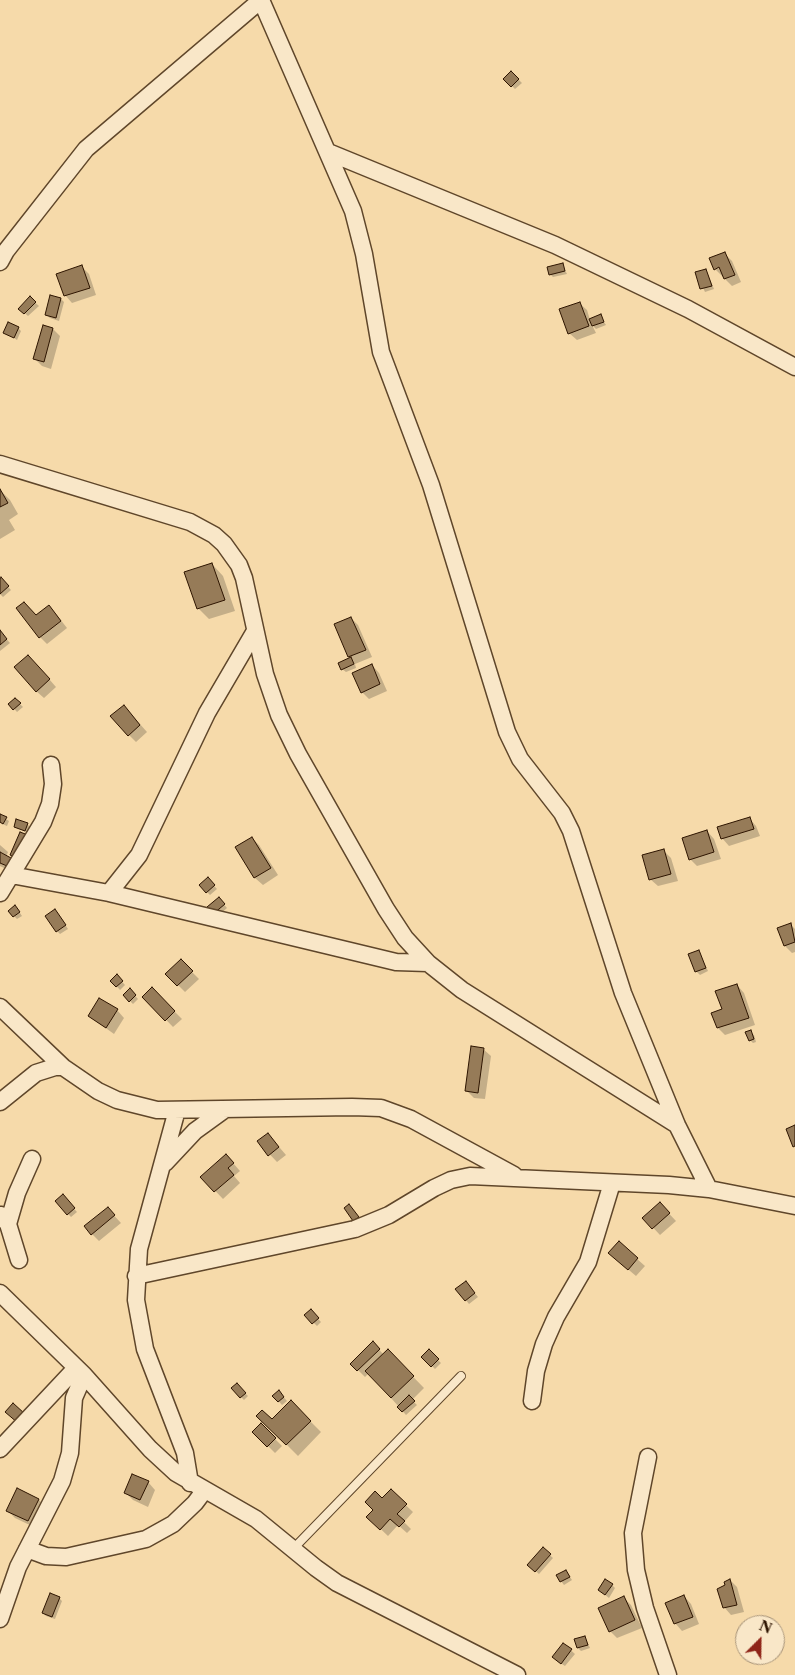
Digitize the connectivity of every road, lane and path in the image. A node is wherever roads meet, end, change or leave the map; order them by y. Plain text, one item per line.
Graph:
1 (328, 152) junction
2 (0, 262) edge
3 (795, 366) edge
4 (0, 464) edge
5 (254, 632) junction
6 (51, 765) dead end
7 (11, 875) junction
8 (0, 893) edge
9 (109, 893) junction
10 (428, 963) junction
11 (0, 1006) edge
12 (63, 1067) junction
13 (0, 1102) edge
14 (177, 1110) junction
15 (224, 1110) junction
16 (677, 1125) junction
17 (32, 1159) dead end
18 (162, 1166) junction
19 (518, 1177) junction
20 (612, 1183) junction
21 (709, 1189) junction
22 (795, 1206) edge
23 (4, 1218) edge
24 (19, 1260) dead end
25 (136, 1276) junction
26 (0, 1293) edge
27 (80, 1372) junction
28 (461, 1376) dead end
29 (532, 1401) dead end
30 (0, 1449) edge
31 (648, 1457) dead end
32 (197, 1487) junction
33 (28, 1549) junction
34 (292, 1550) junction
35 (0, 1619) edge
36 (493, 1663) junction
37 (506, 1675) edge
38 (517, 1675) edge
39 (668, 1675) edge

1 - 2 street
1 - 3 street
1 - 16 street
4 - 5 street
5 - 9 street
5 - 10 street
6 - 7 street
7 - 8 street
7 - 9 street
9 - 10 street
10 - 16 street
11 - 12 street
12 - 13 street
12 - 14 street
14 - 15 street
14 - 18 street
15 - 18 street
15 - 19 street
16 - 21 street
17 - 23 street
18 - 25 street
19 - 20 street
19 - 25 street
20 - 21 street
20 - 29 street
21 - 22 street
23 - 24 street
25 - 32 street
26 - 27 street
27 - 30 street
27 - 32 street
27 - 33 street
28 - 34 lane
31 - 39 street
32 - 33 street
32 - 34 street
33 - 35 street
34 - 36 street
36 - 37 street
36 - 38 street

